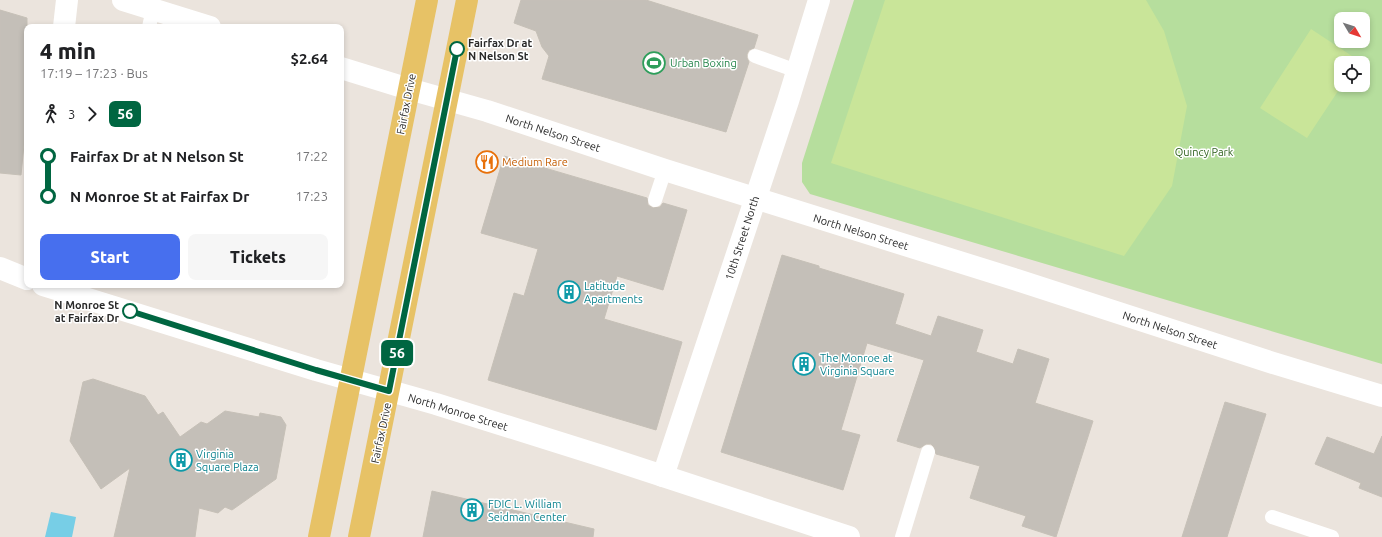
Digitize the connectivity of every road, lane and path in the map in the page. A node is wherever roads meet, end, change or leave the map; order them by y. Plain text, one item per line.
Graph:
1 (67, 0) edge
2 (123, 0) edge
3 (427, 0) edge
4 (467, 0) edge
5 (819, 0) edge
6 (151, 18) edge
7 (64, 24) edge
8 (190, 24) edge
9 (755, 56) dead end
10 (344, 69) edge
11 (797, 71) junction
12 (409, 89) junction
13 (446, 100) junction
14 (665, 170) junction
15 (755, 198) junction
16 (655, 200) dead end
17 (0, 268) edge
18 (24, 277) edge
19 (55, 288) edge
20 (351, 381) junction
21 (389, 391) junction
22 (1382, 396) edge
23 (928, 452) dead end
24 (663, 476) junction
25 (1272, 517) dead end
26 (319, 537) edge
27 (359, 537) edge
28 (849, 537) edge
29 (902, 537) edge
30 (1332, 537) edge

1 - 7 street
2 - 6 street
3 - 12 main road, Fairfax Drive
4 - 13 main road, Fairfax Drive
5 - 11 street, 10th Street North
6 - 8 street
9 - 11 lane
10 - 12 street, North Nelson Street
11 - 15 street, 10th Street North
12 - 13 street, North Nelson Street
12 - 20 main road, Fairfax Drive
13 - 14 street, North Nelson Street
13 - 21 main road, Fairfax Drive
14 - 15 street, North Nelson Street
14 - 16 lane
15 - 22 street, North Nelson Street
15 - 24 street, 10th Street North
17 - 18 street, North Monroe Street
19 - 20 street, North Monroe Street
20 - 21 street, North Monroe Street
20 - 26 main road, Fairfax Drive
21 - 24 street, North Monroe Street
21 - 27 main road, Fairfax Drive
23 - 29 lane
24 - 28 street, North Monroe Street
25 - 30 lane

